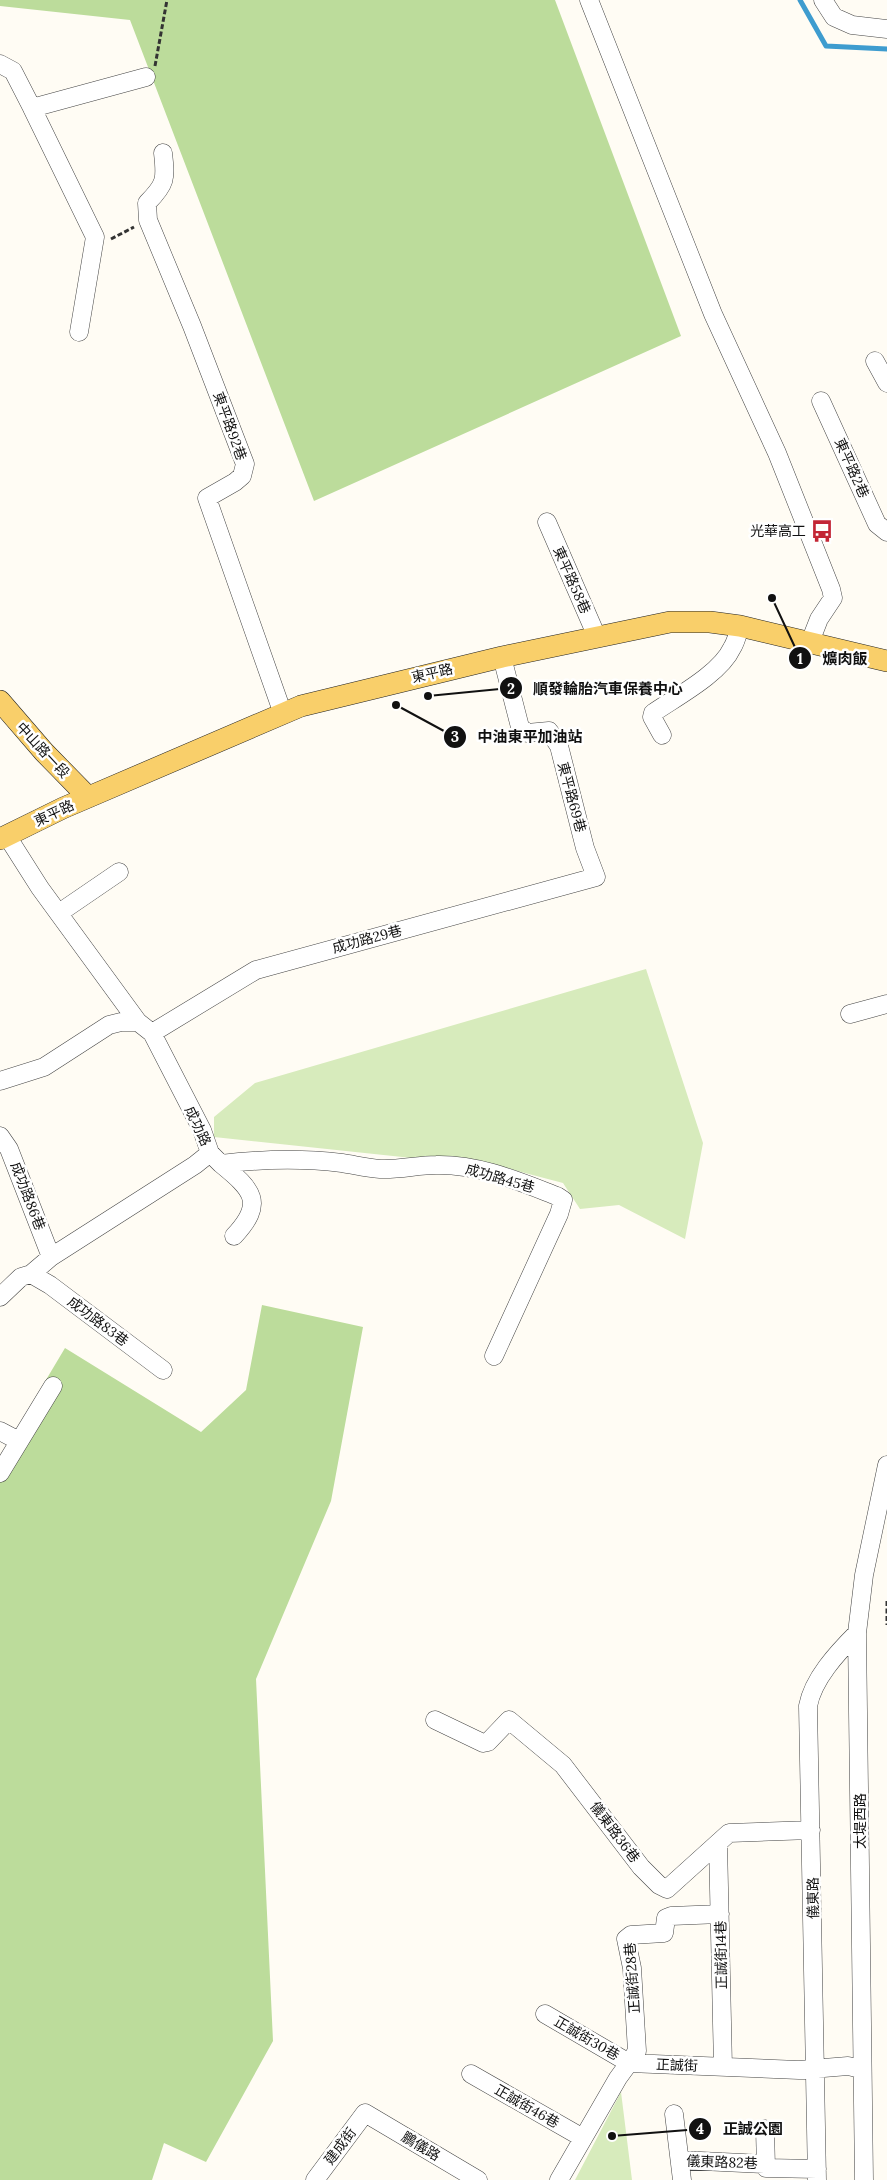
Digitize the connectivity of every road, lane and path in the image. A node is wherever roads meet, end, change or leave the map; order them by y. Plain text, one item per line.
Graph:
1 (167, 0) edge
2 (589, 0) edge
3 (823, 0) edge
4 (887, 29) edge
5 (0, 64) edge
6 (146, 77) joint
7 (32, 108) junction
8 (162, 153) dead end
9 (148, 220) junction
10 (95, 247) junction
11 (79, 332) dead end
12 (875, 361) dead end
13 (887, 383) edge
14 (821, 401) dead end
15 (547, 522) dead end
16 (887, 532) edge
17 (740, 626) junction
18 (597, 637) junction
19 (810, 642) junction
20 (502, 657) junction
21 (887, 661) edge
22 (0, 701) edge
23 (283, 714) junction
24 (662, 735) dead end
25 (88, 797) junction
26 (4, 837) edge
27 (119, 872) dead end
28 (596, 877) joint
29 (59, 913) junction
30 (887, 1004) edge
31 (850, 1014) dead end
32 (145, 1028) junction
33 (0, 1081) edge
34 (0, 1136) edge
35 (216, 1158) junction
36 (234, 1236) dead end
37 (51, 1257) junction
38 (31, 1274) junction
39 (0, 1297) edge
40 (494, 1356) dead end
41 (163, 1370) dead end
42 (53, 1386) dead end
43 (0, 1431) edge
44 (19, 1441) junction
45 (887, 1465) edge
46 (0, 1473) edge
47 (887, 1601) edge
48 (887, 1625) edge
49 (857, 1633) junction
50 (435, 1720) dead end
51 (811, 1830) junction
52 (718, 1843) junction
53 (720, 1914) junction
54 (545, 2014) dead end
55 (629, 2063) junction
56 (723, 2066) junction
57 (861, 2068) junction
58 (816, 2069) junction
59 (471, 2074) dead end
60 (365, 2112) joint
61 (674, 2114) dead end
62 (765, 2129) dead end
63 (583, 2138) junction
64 (680, 2160) junction
65 (765, 2164) junction
66 (817, 2175) edge
67 (315, 2180) edge
68 (478, 2180) edge
69 (559, 2180) edge
70 (682, 2180) edge
71 (864, 2180) edge

1 - 6 path
2 - 19 street
3 - 4 street
5 - 7 street
6 - 7 street
7 - 10 street
8 - 9 street
9 - 10 path
9 - 23 street, 東平路92巷
10 - 11 street
12 - 13 street
14 - 16 street, 東平路2巷
15 - 18 street, 東平路58巷
17 - 18 main road, 東平路
17 - 19 main road, 東平路
17 - 24 street
18 - 20 main road, 東平路
19 - 21 main road, 東平路
20 - 23 main road, 東平路
20 - 28 street, 東平路69巷
22 - 25 main road, 中山路一段
23 - 25 main road, 東平路
25 - 26 main road, 東平路
26 - 29 street, 成功路
27 - 29 street
28 - 32 street, 成功路29巷
29 - 32 street, 成功路
30 - 31 street
32 - 33 street
32 - 35 street, 成功路
34 - 37 street, 成功路86巷
35 - 36 street
35 - 37 street, 成功路
35 - 40 street, 成功路45巷
37 - 38 street, 成功路
38 - 39 street, 成功路
38 - 41 street, 成功路83巷
42 - 44 street
43 - 44 street
44 - 46 street
45 - 49 street, 太堤西路
47 - 48 path
49 - 51 street, 儀東路
49 - 57 street, 太堤西路
50 - 52 street, 儀東路36巷
51 - 52 street, 儀東路36巷
51 - 58 street, 儀東路
52 - 53 street, 正誠街14巷
53 - 55 street, 正誠街28巷
53 - 56 street, 正誠街14巷
54 - 55 street, 正誠街30巷
55 - 56 street, 正誠街
55 - 63 street
56 - 58 street, 正誠街
57 - 58 street, 正誠街
57 - 71 street, 太堤西路
58 - 66 street, 儀東路
59 - 63 street, 正誠街46巷
60 - 67 street, 建成街
60 - 68 street, 鵬儀路
61 - 64 street
62 - 65 street, 儀東路82巷
63 - 69 street
64 - 65 street, 儀東路82巷
64 - 70 street
65 - 66 street, 儀東路82巷

